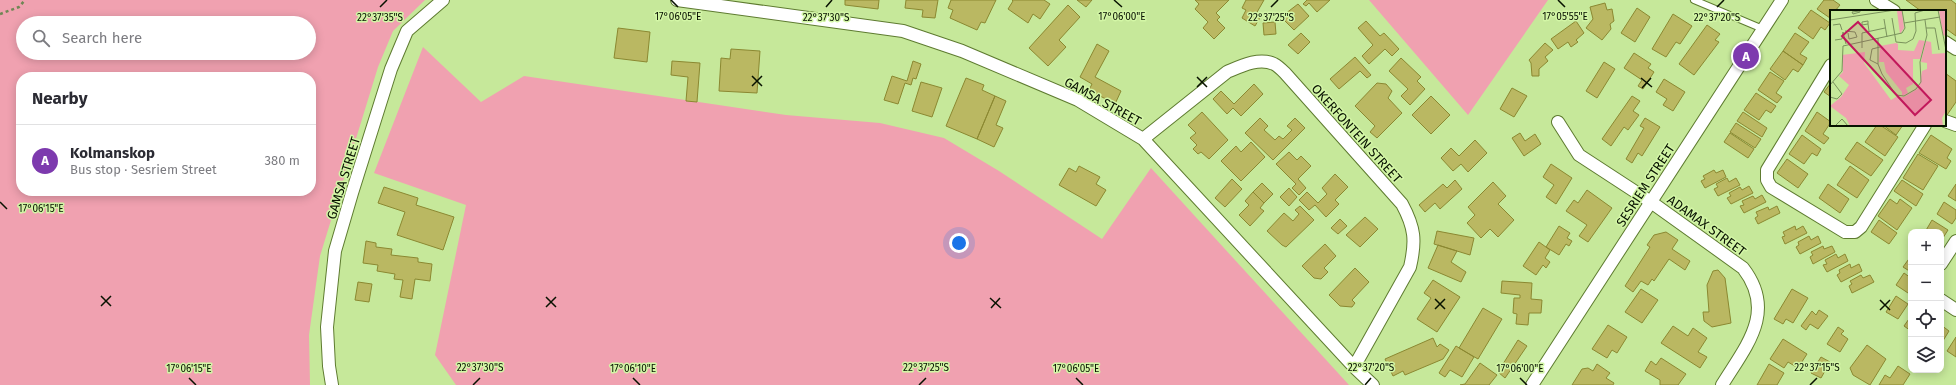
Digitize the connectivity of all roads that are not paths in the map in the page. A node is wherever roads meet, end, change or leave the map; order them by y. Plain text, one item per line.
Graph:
1 (442, 0) edge
2 (677, 0) edge
3 (1694, 0) edge
4 (1782, 0) edge
5 (1876, 0) edge
6 (1892, 10) edge
7 (1763, 29) junction
8 (1946, 43) edge
9 (1956, 49) edge
10 (1830, 67) edge
11 (1946, 121) edge
12 (1558, 122) dead end
13 (1956, 125) edge
14 (1924, 126) edge
15 (1143, 139) junction
16 (1651, 202) junction
17 (1956, 241) edge
18 (1944, 259) edge
19 (1942, 301) edge
20 (1956, 310) edge
21 (1354, 367) junction
22 (332, 385) edge
23 (1373, 385) edge
24 (1532, 385) edge
25 (1722, 385) edge

1 - 22 street, GAMSA STREET
2 - 15 street, GAMSA STREET
3 - 7 lane
4 - 7 street, SESRIEM STREET
5 - 6 street
7 - 16 street, SESRIEM STREET
8 - 9 street
10 - 14 street
11 - 13 street
12 - 16 street, ADAMAX STREET
15 - 21 street, GAMSA STREET
15 - 21 street, OKERFONTEIN STREET
16 - 24 street, SESRIEM STREET
16 - 25 street, ADAMAX STREET
17 - 18 street
19 - 20 street
21 - 23 street, GAMSA STREET

